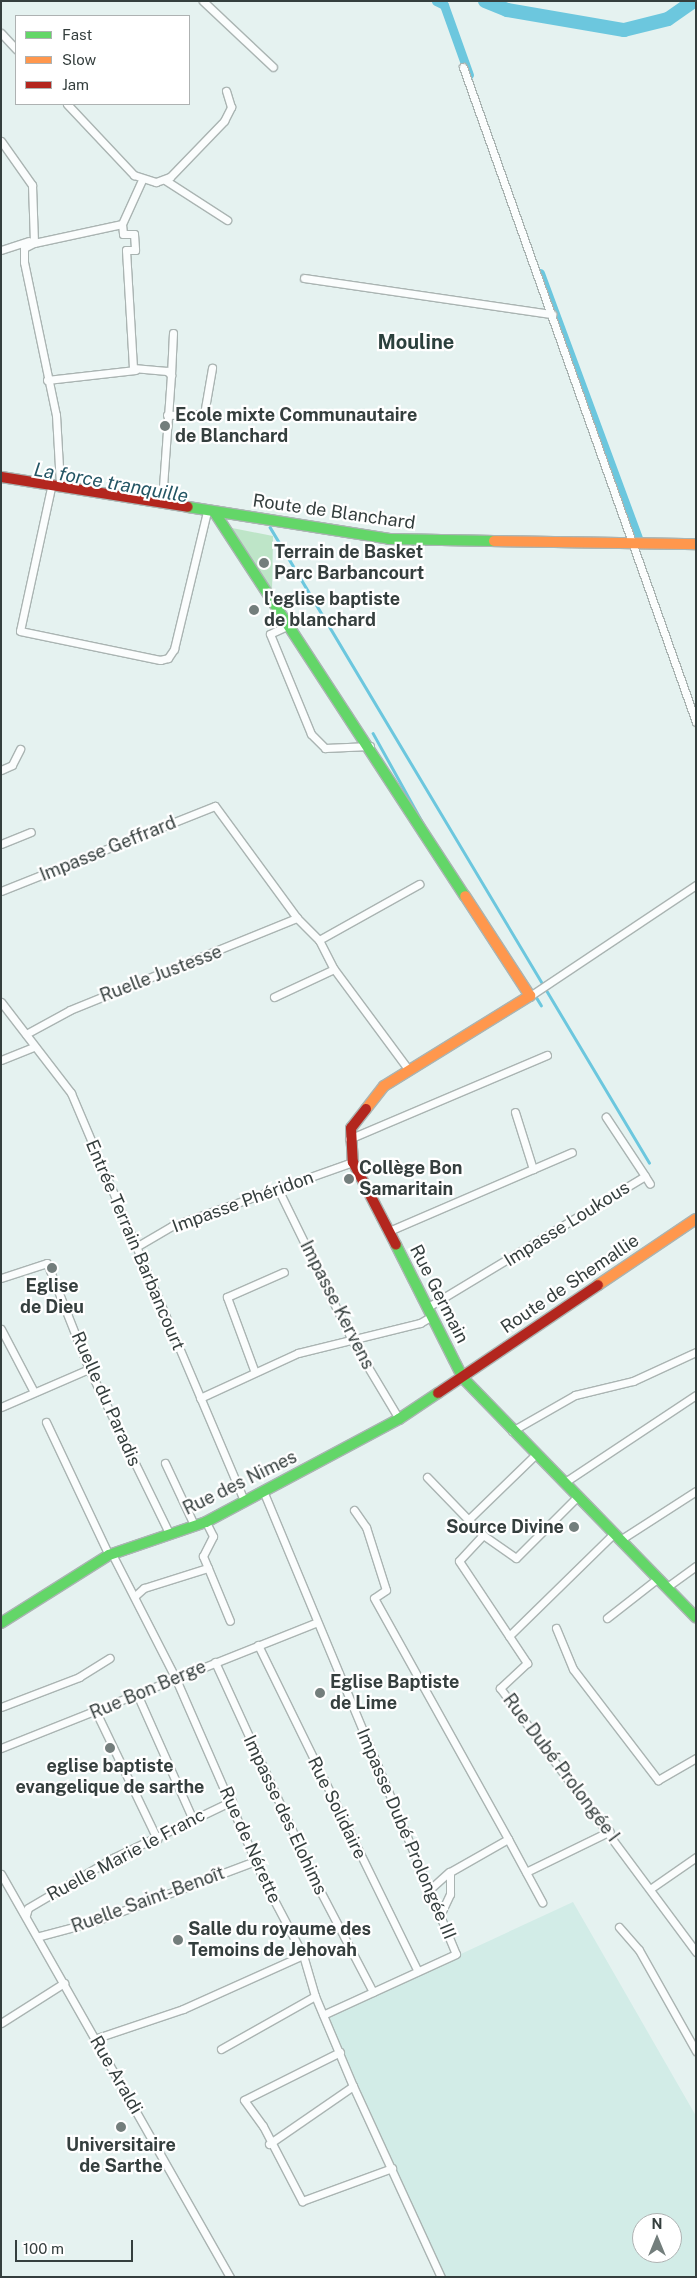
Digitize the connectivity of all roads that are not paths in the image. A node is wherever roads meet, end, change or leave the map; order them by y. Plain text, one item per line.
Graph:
1 (203, 1) edge
2 (1, 32) edge
3 (15, 48) edge
4 (463, 66) dead end
5 (273, 67) dead end
6 (226, 91) dead end
7 (68, 105) edge
8 (1, 141) edge
9 (142, 180) junction
10 (166, 180) junction
11 (227, 220) dead end
12 (122, 224) junction
13 (33, 241) junction
14 (1, 250) edge
15 (304, 278) dead end
16 (552, 314) junction
17 (173, 332) dead end
18 (212, 368) dead end
19 (135, 370) junction
20 (171, 375) junction
21 (47, 380) junction
22 (168, 415) junction
23 (1, 477) edge
24 (56, 484) junction
25 (162, 502) junction
26 (211, 512) junction
27 (696, 544) edge
28 (636, 545) junction
29 (289, 625) junction
30 (696, 722) edge
31 (370, 746) junction
32 (20, 749) dead end
33 (1, 770) edge
34 (31, 832) dead end
35 (1, 844) edge
36 (419, 884) dead end
37 (696, 885) edge
38 (1, 891) edge
39 (297, 918) junction
40 (319, 940) junction
41 (334, 969) junction
42 (533, 995) junction
43 (274, 997) dead end
44 (1, 1002) edge
45 (9, 1011) junction
46 (1, 1015) edge
47 (26, 1034) junction
48 (33, 1047) junction
49 (547, 1055) dead end
50 (1, 1060) edge
51 (408, 1069) junction
52 (515, 1112) dead end
53 (606, 1117) dead end
54 (348, 1139) junction
55 (572, 1152) dead end
56 (353, 1162) junction
57 (533, 1169) junction
58 (645, 1176) junction
59 (650, 1184) dead end
60 (278, 1189) junction
61 (696, 1219) edge
62 (389, 1232) junction
63 (136, 1247) junction
64 (284, 1272) dead end
65 (1, 1278) edge
66 (430, 1312) junction
67 (1, 1329) edge
68 (353, 1342) junction
69 (696, 1352) edge
70 (89, 1369) junction
71 (254, 1370) junction
72 (463, 1378) junction
73 (34, 1392) junction
74 (696, 1395) edge
75 (200, 1398) junction
76 (1, 1407) edge
77 (398, 1419) junction
78 (46, 1422) dead end
79 (512, 1431) junction
80 (536, 1454) junction
81 (165, 1463) dead end
82 (427, 1477) dead end
83 (565, 1482) junction
84 (696, 1491) edge
85 (264, 1493) junction
86 (578, 1496) junction
87 (245, 1502) junction
88 (354, 1510) dead end
89 (469, 1519) junction
90 (206, 1522) junction
91 (194, 1525) junction
92 (169, 1533) junction
93 (483, 1535) junction
94 (617, 1536) junction
95 (111, 1555) junction
96 (696, 1566) edge
97 (208, 1568) junction
98 (658, 1578) junction
99 (667, 1587) junction
100 (135, 1596) junction
101 (607, 1618) dead end
102 (696, 1618) edge
103 (230, 1621) dead end
104 (317, 1622) junction
105 (1, 1623) edge
106 (556, 1628) dead end
107 (509, 1636) junction
108 (258, 1645) junction
109 (110, 1658) dead end
110 (215, 1662) junction
111 (175, 1677) junction
112 (136, 1694) junction
113 (1, 1707) edge
114 (96, 1712) junction
115 (1, 1748) edge
116 (696, 1758) edge
117 (232, 1801) junction
118 (193, 1820) junction
119 (610, 1831) junction
120 (157, 1839) junction
121 (508, 1839) junction
122 (696, 1857) edge
123 (255, 1861) junction
124 (450, 1872) junction
125 (526, 1872) junction
126 (1, 1874) edge
127 (650, 1889) junction
128 (429, 1890) junction
129 (542, 1902) dead end
130 (440, 1915) junction
131 (26, 1916) junction
132 (619, 1927) dead end
133 (40, 1936) junction
134 (696, 1952) edge
135 (304, 1955) junction
136 (418, 1970) junction
137 (64, 1983) junction
138 (373, 1992) junction
139 (315, 1996) junction
140 (323, 2015) junction
141 (1, 2023) edge
142 (94, 2039) junction
143 (221, 2049) dead end
144 (696, 2051) edge
145 (340, 2052) junction
146 (354, 2086) junction
147 (269, 2144) junction
148 (392, 2168) junction
149 (230, 2277) edge
150 (441, 2277) edge

1 - 5 street
2 - 3 street
4 - 16 street
6 - 10 street
7 - 9 street
8 - 13 street
9 - 10 street
9 - 12 street
10 - 11 street
12 - 13 street
12 - 19 street
13 - 14 street
13 - 21 street
15 - 16 street
16 - 28 street
17 - 20 street
18 - 22 street
19 - 20 street
19 - 21 street
20 - 22 street
21 - 24 street
22 - 25 street
23 - 24 street, Route de Blanchard
24 - 25 street, Route de Blanchard
24 - 26 street
25 - 26 street, Route de Blanchard
26 - 28 street, Route de Blanchard
26 - 29 street
27 - 28 street, Route de Blanchard
28 - 30 street
29 - 31 street
29 - 31 street
31 - 42 street
32 - 33 street
34 - 35 street
36 - 40 street
37 - 42 street
38 - 39 street, Impasse Geffrard
39 - 40 street
39 - 47 street, Ruelle Justesse
40 - 41 street
41 - 43 street
41 - 51 street
42 - 51 street
44 - 45 street, Entrée Terrain Barbancourt
45 - 46 street
45 - 47 street, Entrée Terrain Barbancourt
47 - 48 street, Entrée Terrain Barbancourt
48 - 50 street
48 - 63 street, Entrée Terrain Barbancourt
49 - 54 street
51 - 54 street
52 - 57 street
53 - 58 street, Impasse Loukous
54 - 56 street, Rue Germain
55 - 57 street
56 - 60 street, Impasse Phéridon
56 - 62 street, Rue Germain
57 - 62 street
58 - 59 street
58 - 66 street, Impasse Loukous
60 - 63 street, Impasse Phéridon
60 - 68 street, Impasse Kervens
61 - 72 street, Route de Shemallie
62 - 66 street, Rue Germain
63 - 75 street, Entrée Terrain Barbancourt
64 - 71 street
65 - 70 street, Ruelle du Paradis
66 - 68 street, Impasse Loukous
66 - 72 street, Rue Germain
67 - 73 street
68 - 71 street, Impasse Loukous
68 - 77 street, Impasse Kervens
69 - 79 street
70 - 73 street
70 - 92 street, Ruelle du Paradis
71 - 75 street, Impasse Loukous
72 - 77 street, Rue des Nimes
72 - 79 street, Rue Germain
73 - 76 street
74 - 83 street
75 - 87 street, Entrée Terrain Barbancourt
77 - 85 street, Rue des Nimes
78 - 95 street, Rue de Nérette
79 - 80 street, Rue Germain
80 - 83 street, Rue Germain
80 - 89 street
81 - 91 street
82 - 89 street
83 - 86 street, Rue Germain
84 - 94 street
85 - 87 street, Rue des Nimes
85 - 104 street, Impasse Dubé Prolongée III
86 - 93 street
86 - 94 street, Rue Germain
87 - 90 street, Rue des Nimes
88 - 121 street
89 - 93 street
90 - 91 street, Rue des Nimes
90 - 97 street
91 - 92 street, Rue des Nimes
92 - 95 street, Rue des Nimes
93 - 107 street, Rue Dubé Prolongée I
94 - 98 street, Rue Germain
94 - 107 street
95 - 100 street, Rue de Nérette
95 - 105 street, Rue des Nimes
96 - 99 street
97 - 100 street
97 - 103 street
98 - 99 street, Rue Germain
98 - 101 street
99 - 102 street, Rue Germain
100 - 111 street, Rue de Nérette
104 - 108 street, Rue Bon Berge
104 - 128 street, Impasse Dubé Prolongée III
106 - 116 street
107 - 119 street, Rue Dubé Prolongée I
108 - 110 street, Rue Bon Berge
108 - 136 street, Rue Solidaire
109 - 113 street
110 - 111 street, Rue Bon Berge
110 - 138 street, Impasse des Elohims
111 - 112 street, Rue Bon Berge
111 - 117 street, Rue de Nérette
112 - 114 street, Rue Bon Berge
112 - 118 street
114 - 115 street, Rue Bon Berge
114 - 120 street
117 - 118 street, Ruelle Marie le Franc
117 - 123 street, Rue de Nérette
118 - 120 street, Ruelle Marie le Franc
119 - 125 street
119 - 127 street, Rue Dubé Prolongée I
120 - 131 street, Ruelle Marie le Franc
121 - 124 street
121 - 125 street
122 - 127 street
123 - 133 street, Ruelle Saint-Benoît
123 - 135 street, Rue de Nérette
124 - 128 street
124 - 130 street
125 - 129 street
126 - 131 street, Rue Araldi
127 - 134 street, Rue Dubé Prolongée I
128 - 130 street, Impasse Dubé Prolongée III
130 - 136 street, Impasse Dubé Prolongée III
131 - 133 street, Rue Araldi
132 - 144 street
133 - 137 street, Rue Araldi
135 - 139 street, Rue de Nérette
135 - 142 street
136 - 138 street
137 - 141 street
137 - 142 street, Rue Araldi
138 - 140 street
139 - 140 street, Rue de Nérette
139 - 143 street
140 - 145 street, Rue de Nérette
142 - 149 street, Rue Araldi
145 - 146 street, Rue de Nérette
145 - 147 street
146 - 147 street
146 - 148 street, Rue de Nérette
147 - 148 street
148 - 150 street, Rue de Nérette

